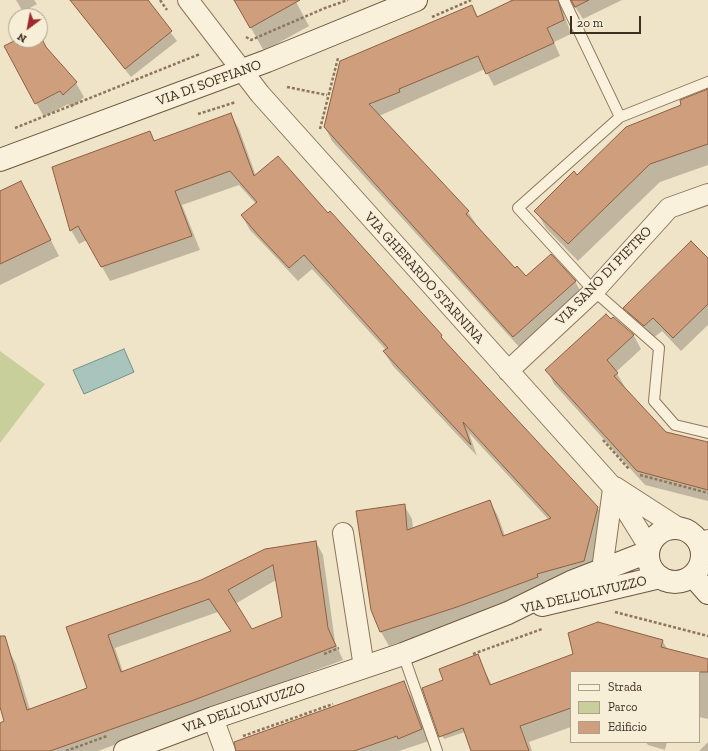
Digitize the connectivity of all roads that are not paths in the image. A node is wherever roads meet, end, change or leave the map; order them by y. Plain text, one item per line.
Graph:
1 (188, 0) edge
2 (416, 0) edge
3 (564, 0) edge
4 (241, 71) junction
5 (708, 82) edge
6 (620, 117) junction
7 (0, 160) edge
8 (708, 194) edge
9 (594, 291) junction
10 (508, 371) junction
11 (708, 433) edge
12 (611, 486) junction
13 (680, 529) junction
14 (343, 534) dead end
15 (704, 542) edge
16 (649, 549) junction
17 (602, 570) junction
18 (693, 576) junction
19 (660, 577) junction
20 (708, 593) edge
21 (508, 613) junction
22 (403, 654) junction
23 (364, 667) junction
24 (213, 718) junction
25 (232, 744) edge
26 (125, 751) edge
27 (438, 751) edge

1 - 4 street, VIA GHERARDO STARNINA
2 - 4 street, VIA DI SOFFIANO
3 - 6 lane
4 - 7 street, VIA DI SOFFIANO
4 - 10 street, VIA GHERARDO STARNINA
5 - 6 lane
6 - 9 lane
8 - 9 street, VIA SANO DI PIETRO
9 - 10 street, VIA SANO DI PIETRO
9 - 11 lane
10 - 12 street, VIA GHERARDO STARNINA
12 - 13 street, VIA GHERARDO STARNINA
12 - 16 street, VIA GHERARDO STARNINA
12 - 17 street
13 - 15 street
13 - 16 street, VIA DELL'OLIVUZZO
14 - 23 street
15 - 18 street
16 - 17 street, VIA DELL'OLIVUZZO
16 - 19 street, VIA DELL'OLIVUZZO
17 - 21 street, VIA DELL'OLIVUZZO
18 - 19 street, VIA DELL'OLIVUZZO
18 - 20 street
19 - 21 street, VIA DELL'OLIVUZZO
21 - 22 street, VIA DELL'OLIVUZZO
22 - 23 street, VIA DELL'OLIVUZZO
22 - 27 lane
23 - 24 street, VIA DELL'OLIVUZZO
24 - 25 street
24 - 26 street, VIA DELL'OLIVUZZO

